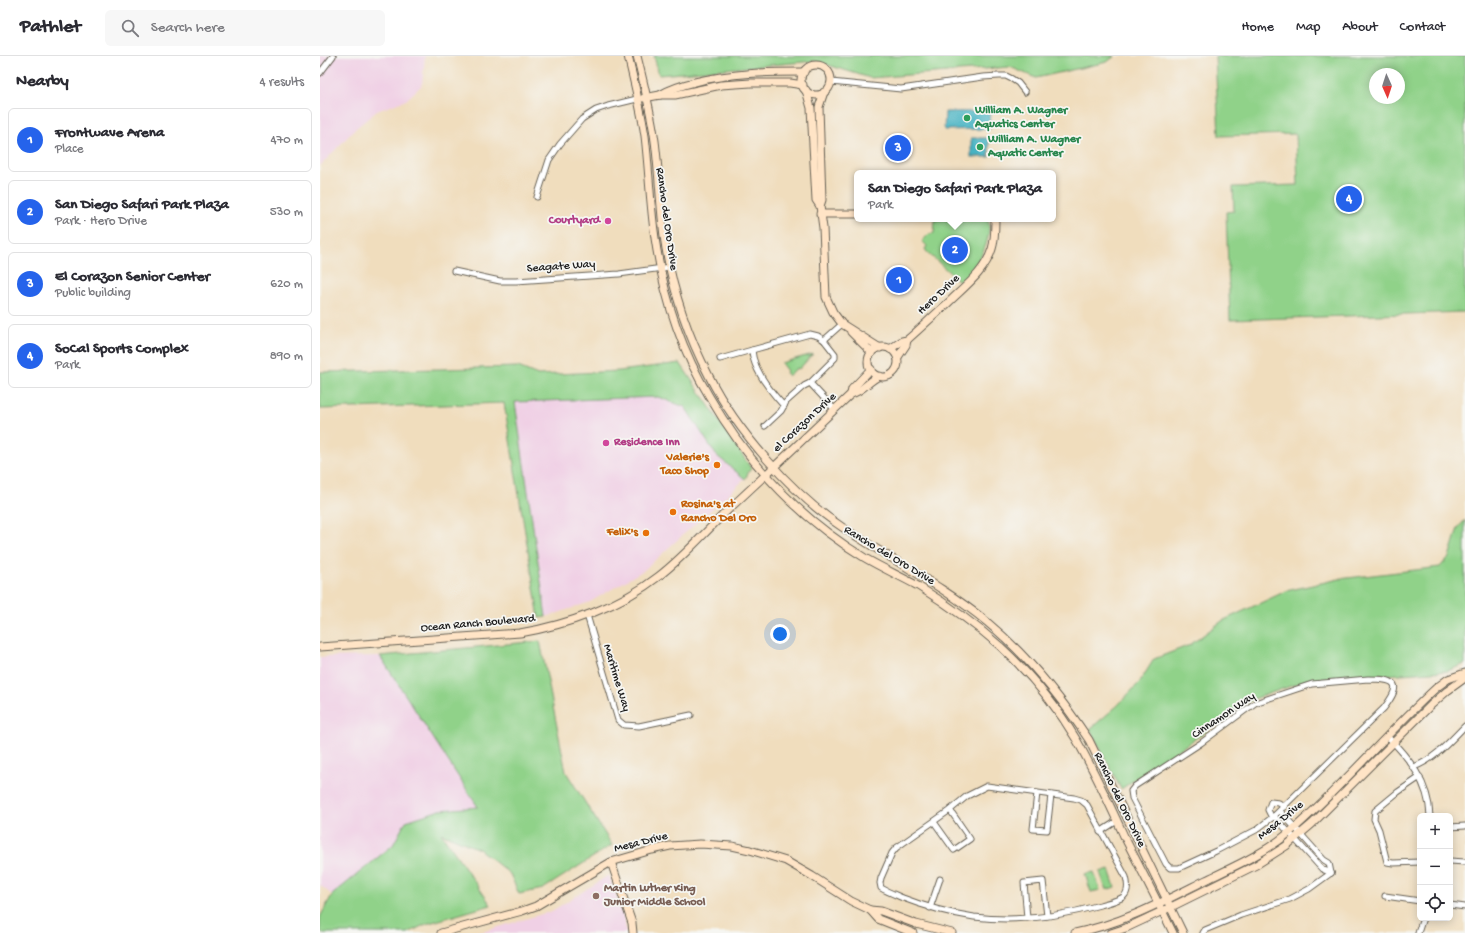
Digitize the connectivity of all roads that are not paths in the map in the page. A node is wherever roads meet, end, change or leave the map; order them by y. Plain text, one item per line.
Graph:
1 (333, 56) edge
2 (628, 56) edge
3 (637, 56) edge
4 (804, 72) junction
5 (320, 73) edge
6 (831, 82) junction
7 (804, 88) junction
8 (824, 92) junction
9 (1025, 92) dead end
10 (660, 95) junction
11 (647, 97) junction
12 (638, 99) junction
13 (537, 197) dead end
14 (820, 206) junction
15 (820, 214) junction
16 (854, 214) edge
17 (995, 222) edge
18 (670, 267) junction
19 (661, 269) junction
20 (454, 271) dead end
21 (845, 325) junction
22 (824, 340) junction
23 (907, 340) junction
24 (880, 348) junction
25 (890, 349) junction
26 (752, 350) junction
27 (871, 354) junction
28 (898, 357) junction
29 (720, 359) dead end
30 (870, 370) junction
31 (880, 376) junction
32 (810, 383) junction
33 (851, 394) junction
34 (784, 406) junction
35 (835, 410) junction
36 (765, 426) dead end
37 (774, 467) junction
38 (765, 475) junction
39 (587, 615) junction
40 (320, 647) edge
41 (1465, 673) edge
42 (1465, 678) edge
43 (691, 715) dead end
44 (1465, 726) edge
45 (1387, 736) junction
46 (1393, 742) junction
47 (1414, 767) junction
48 (1420, 777) junction
49 (1101, 788) junction
50 (1037, 793) junction
51 (1051, 795) junction
52 (1282, 809) junction
53 (950, 810) junction
54 (1430, 813) edge
55 (1126, 816) junction
56 (1273, 817) junction
57 (1118, 821) junction
58 (934, 822) junction
59 (1465, 826) edge
60 (1295, 827) junction
61 (1453, 827) edge
62 (1100, 832) junction
63 (1289, 832) junction
64 (1137, 837) junction
65 (1298, 837) junction
66 (1453, 861) edge
67 (612, 862) junction
68 (1417, 862) edge
69 (1465, 862) edge
70 (1331, 873) junction
71 (940, 879) dead end
72 (1385, 896) dead end
73 (1167, 899) junction
74 (1417, 901) edge
75 (1158, 904) junction
76 (1453, 905) edge
77 (1465, 907) edge
78 (930, 908) junction
79 (1171, 908) junction
80 (870, 910) junction
81 (1162, 912) junction
82 (1047, 916) junction
83 (1027, 918) junction
84 (1422, 921) edge
85 (441, 933) edge
86 (633, 933) edge
87 (912, 933) edge
88 (952, 933) edge
89 (1075, 933) edge
90 (1111, 933) edge
91 (1172, 933) edge
92 (1183, 933) edge
93 (1203, 933) edge
94 (1418, 933) edge

1 - 5 street
2 - 12 main road, Rancho del Oro Drive
3 - 11 main road, Rancho del Oro Drive
4 - 6 main road
4 - 7 main road
4 - 10 main road
6 - 8 main road
6 - 9 street
7 - 8 main road
7 - 10 main road
7 - 14 main road
8 - 14 main road
10 - 11 main road
11 - 12 main road
11 - 18 main road, Rancho del Oro Drive
12 - 13 street
12 - 19 main road, Rancho del Oro Drive
14 - 15 main road
15 - 16 main road
15 - 21 main road
17 - 23 main road, Hero Drive
18 - 19 street, Seagate Way
18 - 37 main road, Rancho del Oro Drive
19 - 20 street, Seagate Way
19 - 38 main road, Rancho del Oro Drive
21 - 22 street
21 - 24 main road
21 - 27 main road
22 - 26 street
22 - 32 street
23 - 25 main road, Hero Drive
23 - 28 main road, Hero Drive
24 - 25 main road
24 - 27 main road
25 - 28 main road
26 - 29 street
26 - 34 street
27 - 30 main road
28 - 31 main road
30 - 31 main road
30 - 33 main road, el Corazon Drive
31 - 33 main road, el Corazon Drive
32 - 34 street
32 - 35 street
33 - 35 main road, el Corazon Drive
34 - 36 street
35 - 37 main road, el Corazon Drive
37 - 38 main road, Ocean Ranch Boulevard
37 - 55 main road, Rancho del Oro Drive
38 - 39 main road, Ocean Ranch Boulevard
38 - 49 main road, Rancho del Oro Drive
39 - 40 main road, Ocean Ranch Boulevard
39 - 43 street, Maritime Way
41 - 45 main road, Mesa Drive
42 - 46 main road, Mesa Drive
44 - 47 street
45 - 46 street
45 - 60 main road, Mesa Drive
46 - 47 street
46 - 65 main road, Mesa Drive
47 - 48 street
48 - 54 street
48 - 68 street
49 - 55 main road
49 - 57 main road, Rancho del Oro Drive
50 - 51 street
50 - 51 street
50 - 53 street
51 - 62 street
52 - 56 street, Cinnamon Way
52 - 56 street
52 - 56 street, Cinnamon Way
52 - 60 street
53 - 58 street
53 - 58 street
55 - 64 main road, Rancho del Oro Drive
56 - 63 street
57 - 62 street
57 - 64 main road
57 - 75 main road, Rancho del Oro Drive
58 - 78 street
59 - 61 street
60 - 63 main road, Mesa Drive
60 - 65 street
62 - 82 street
63 - 65 street
63 - 73 main road, Mesa Drive
64 - 73 main road, Rancho del Oro Drive
65 - 70 street
65 - 70 street
65 - 79 main road, Mesa Drive
66 - 69 street
67 - 80 main road, Mesa Drive
67 - 85 main road, Mesa Drive
67 - 86 main road
70 - 93 street
71 - 78 street
72 - 74 street
73 - 75 main road, Mesa Drive
73 - 79 main road, Rancho del Oro Drive
75 - 81 main road, Rancho del Oro Drive
75 - 89 main road, Mesa Drive
76 - 77 street
78 - 83 street
79 - 81 main road, Mesa Drive
79 - 92 main road, Rancho del Oro Drive
80 - 87 main road, Mesa Drive
80 - 88 main road, Mesa Drive
81 - 90 main road, Mesa Drive
81 - 91 main road, Rancho del Oro Drive
82 - 83 street
82 - 83 street
84 - 94 street

